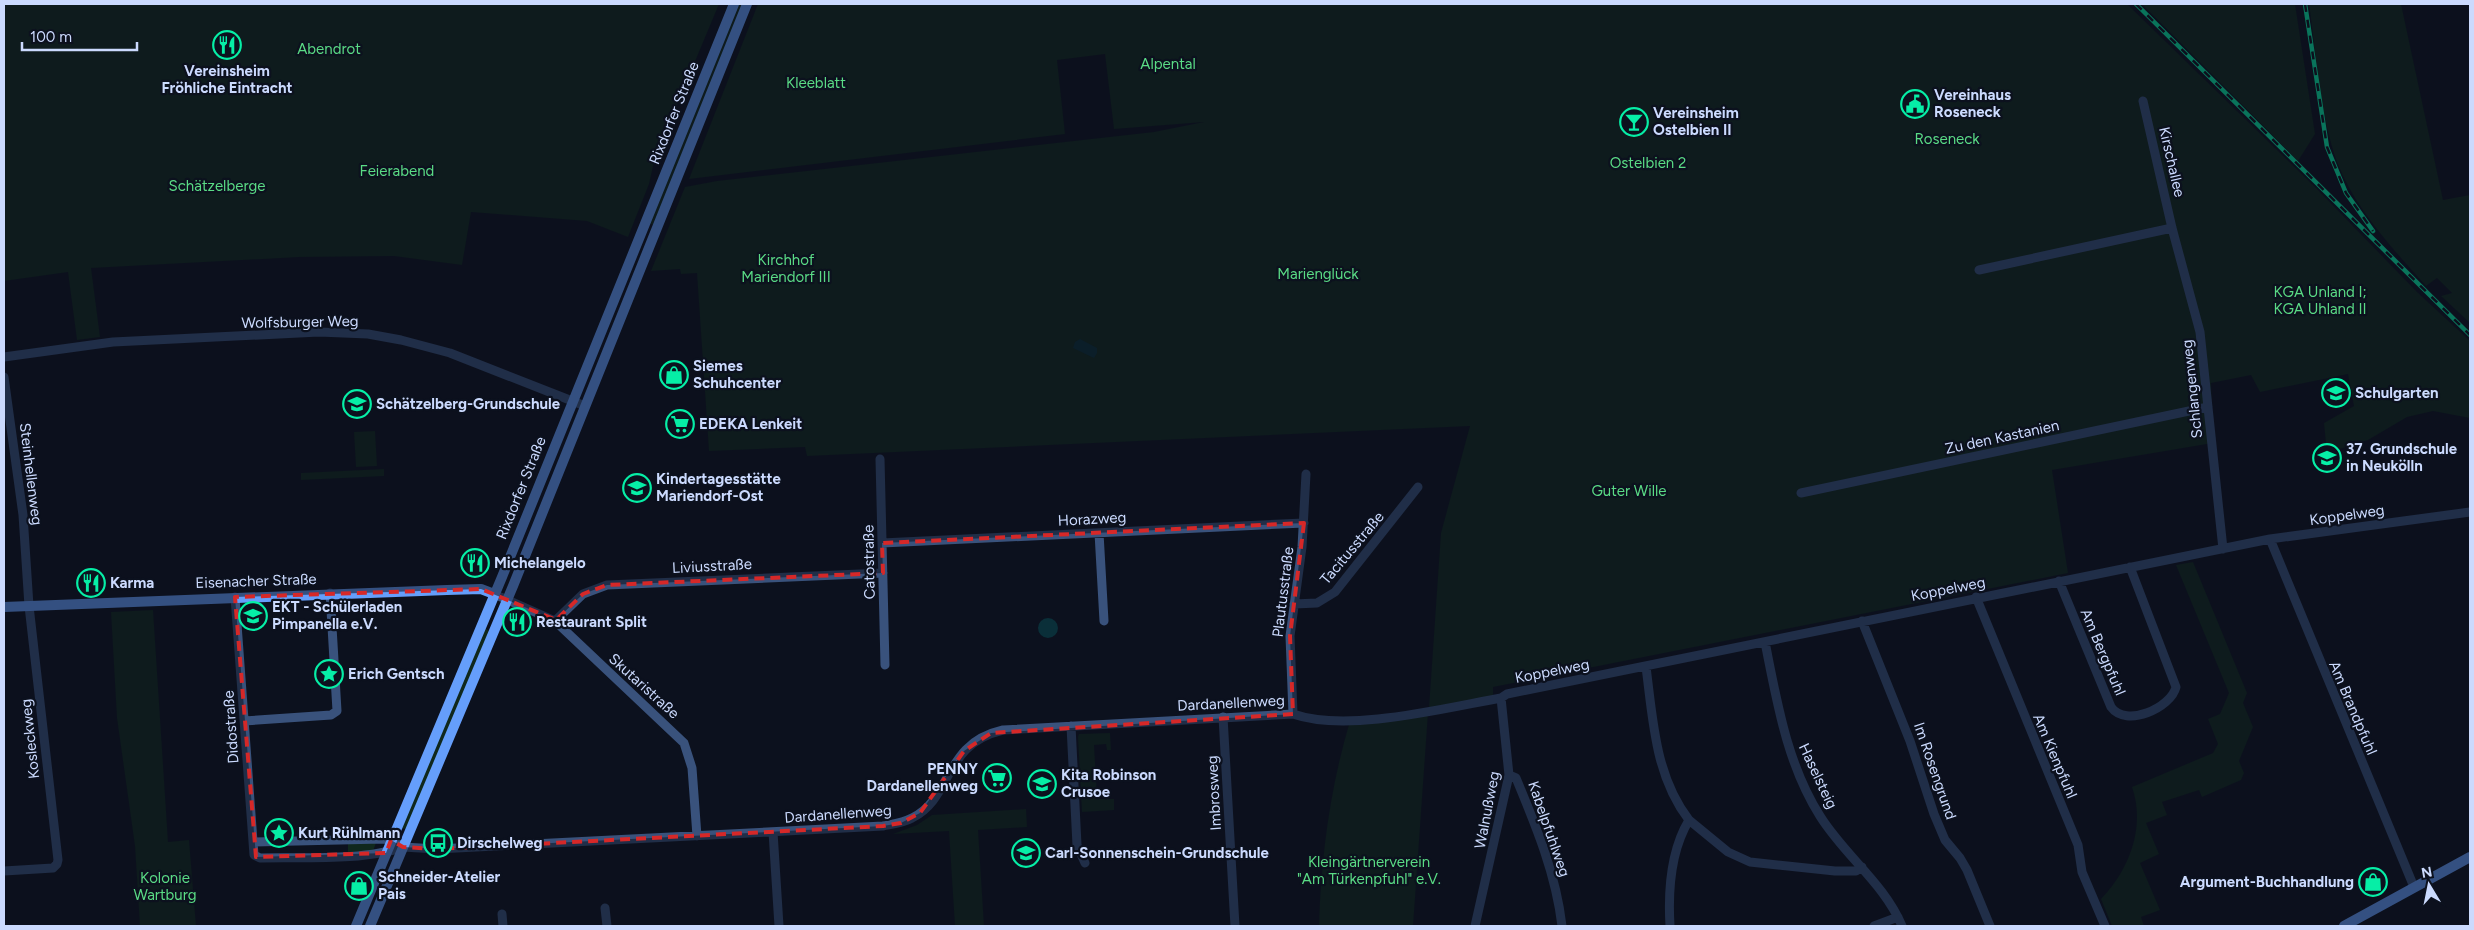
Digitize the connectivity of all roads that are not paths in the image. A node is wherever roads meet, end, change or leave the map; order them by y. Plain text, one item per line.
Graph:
1 (734, 4) edge
2 (747, 4) edge
3 (2143, 101) dead end
4 (2172, 228) junction
5 (641, 233) junction
6 (653, 238) junction
7 (1979, 270) dead end
8 (4, 357) edge
9 (4, 377) edge
10 (572, 401) junction
11 (585, 406) junction
12 (2208, 407) junction
13 (880, 459) dead end
14 (1306, 474) dead end
15 (1418, 487) dead end
16 (1801, 493) dead end
17 (2470, 512) edge
18 (1304, 524) junction
19 (1099, 533) junction
20 (2270, 539) junction
21 (882, 543) junction
22 (2224, 549) junction
23 (2130, 567) junction
24 (883, 573) junction
25 (2059, 581) junction
26 (330, 593) junction
27 (494, 594) junction
28 (235, 597) junction
29 (1976, 597) junction
30 (507, 599) junction
31 (1294, 604) junction
32 (30, 606) junction
33 (4, 607) edge
34 (1104, 621) dead end
35 (1862, 621) junction
36 (554, 622) junction
37 (481, 624) junction
38 (494, 629) junction
39 (1765, 642) junction
40 (885, 665) dead end
41 (1646, 667) junction
42 (1501, 698) junction
43 (1293, 714) junction
44 (1223, 717) junction
45 (244, 721) junction
46 (1070, 726) junction
47 (1509, 775) junction
48 (1689, 820) junction
49 (773, 832) junction
50 (697, 836) junction
51 (391, 840) junction
52 (253, 842) junction
53 (403, 846) junction
54 (386, 853) junction
55 (2470, 856) edge
56 (1085, 863) dead end
57 (1862, 867) junction
58 (4, 871) edge
59 (2414, 887) junction
60 (605, 908) dead end
61 (502, 914) dead end
62 (1898, 917) junction
63 (356, 926) edge
64 (370, 926) edge
65 (503, 926) edge
66 (607, 926) edge
67 (778, 926) edge
68 (1234, 926) edge
69 (1475, 926) edge
70 (1562, 926) edge
71 (1670, 926) edge
72 (1874, 926) edge
73 (1902, 926) edge
74 (1990, 926) edge
75 (2105, 926) edge
76 (2344, 926) edge

1 - 5 street, Rixdorfer Straße
2 - 6 street, Rixdorfer Straße
3 - 4 street, Kirschallee
4 - 7 street
4 - 12 street, Schlangenweg
5 - 6 street
5 - 10 street, Rixdorfer Straße
6 - 11 street, Rixdorfer Straße
8 - 10 street, Wolfsburger Weg
9 - 32 street, Steinhellenweg
10 - 11 street, Wolfsburger Weg
10 - 27 street, Rixdorfer Straße
11 - 30 street, Rixdorfer Straße
12 - 16 street, Zu den Kastanien
12 - 22 street, Schlangenweg
13 - 21 street, Catostraße
14 - 18 street, Plautusstraße
15 - 31 street, Tacitusstraße
17 - 20 street, Koppelweg
18 - 19 street, Horazweg
18 - 31 street, Plautusstraße
19 - 21 street, Horazweg
19 - 34 street
20 - 22 street, Koppelweg
20 - 59 street, Am Brandpfuhl
21 - 24 street, Catostraße
22 - 23 street, Koppelweg
23 - 25 street, Koppelweg
23 - 25 street, Am Bergpfuhl
24 - 36 street, Liviusstraße
24 - 40 street, Catostraße
25 - 29 street, Koppelweg
26 - 27 street, Eisenacher Straße
26 - 28 street, Eisenacher Straße
26 - 45 street
27 - 30 street, Eisenacher Straße
27 - 37 street, Rixdorfer Straße
28 - 32 street, Eisenacher Straße
28 - 45 street, Didostraße
29 - 35 street, Koppelweg
29 - 75 street, Am Kienpfuhl
30 - 36 street, Skutaristraße
30 - 38 street, Rixdorfer Straße
31 - 43 street, Plautusstraße
32 - 33 street, Eisenacher Straße
32 - 58 street, Kosleckweg
35 - 39 street, Koppelweg
35 - 74 street, Im Rosengrund
36 - 50 street, Skutaristraße
37 - 38 street
37 - 51 street, Rixdorfer Straße
38 - 53 street, Rixdorfer Straße
39 - 41 street, Koppelweg
39 - 57 street, Haselsteig
41 - 42 street, Koppelweg
41 - 48 street
42 - 43 street, Koppelweg
42 - 47 street, Walnußweg
43 - 44 street, Dardanellenweg
44 - 46 street, Dardanellenweg
44 - 68 street, Imbrosweg
45 - 52 street, Didostraße
46 - 49 street, Dardanellenweg
46 - 56 street
47 - 69 street, Walnußweg
47 - 70 street, Kabelpfuhlweg
48 - 57 street
48 - 71 street
49 - 50 street, Dardanellenweg
49 - 67 street
50 - 53 street, Dardanellenweg
51 - 52 street
51 - 53 street
51 - 54 street, Rixdorfer Straße
52 - 54 street, Didostraße
53 - 54 street
53 - 64 street, Rixdorfer Straße
54 - 63 street, Rixdorfer Straße
55 - 59 street
57 - 62 street, Haselsteig
59 - 76 street
60 - 66 street
61 - 65 street
62 - 72 street
62 - 73 street, Haselsteig

